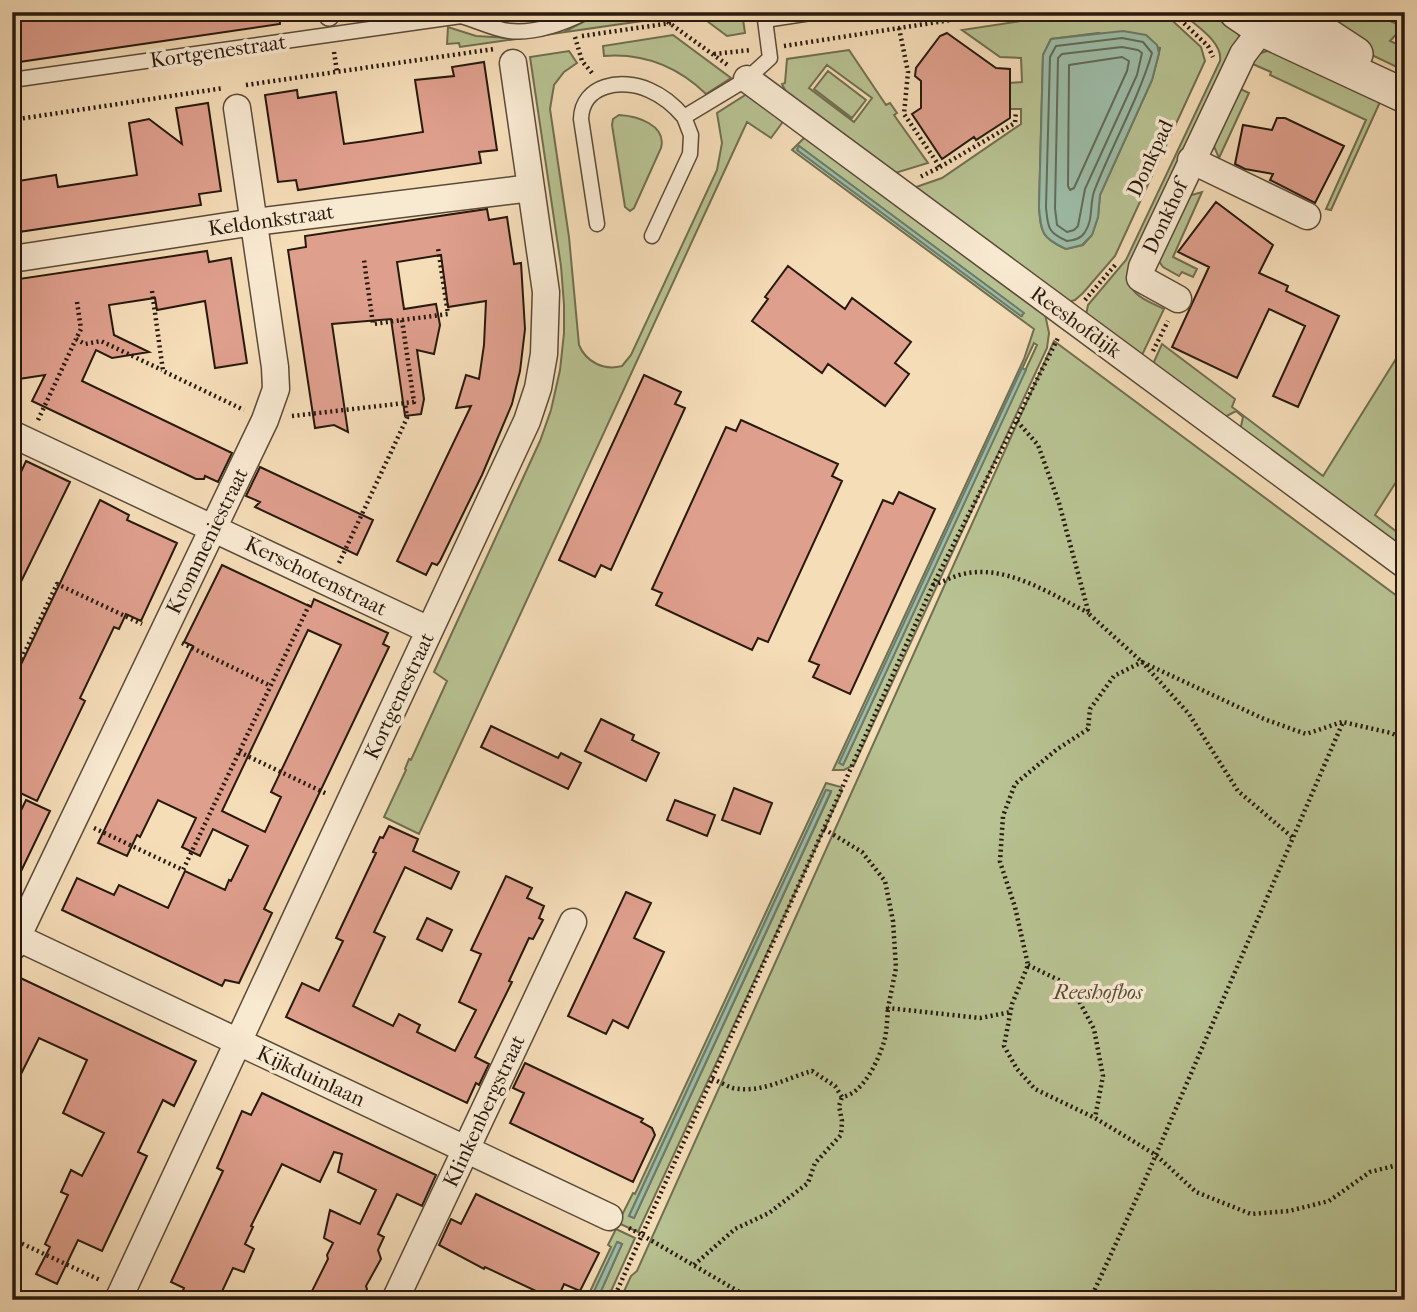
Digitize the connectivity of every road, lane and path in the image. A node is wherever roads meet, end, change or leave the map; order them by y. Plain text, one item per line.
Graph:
1 (586, 12) edge
2 (654, 12) edge
3 (817, 12) edge
4 (1002, 12) edge
5 (1172, 12) edge
6 (1292, 12) edge
7 (765, 16) edge
8 (1258, 18) edge
9 (571, 19) junction
10 (671, 23) junction
11 (899, 28) junction
12 (575, 37) junction
13 (562, 38) dead end
14 (769, 48) junction
15 (506, 55) joint
16 (1210, 67) dead end
17 (747, 79) junction
18 (1405, 79) edge
19 (12, 80) edge
20 (603, 87) junction
21 (1405, 96) edge
22 (237, 107) dead end
23 (1016, 111) dead end
24 (684, 117) junction
25 (12, 120) edge
26 (1191, 160) junction
27 (940, 167) junction
28 (531, 188) junction
29 (897, 188) junction
30 (1307, 216) dead end
31 (254, 222) junction
32 (597, 224) dead end
33 (652, 236) dead end
34 (438, 248) dead end
35 (1121, 257) dead end
36 (12, 258) edge
37 (1178, 299) joint
38 (77, 302) dead end
39 (1069, 317) junction
40 (402, 320) dead end
41 (76, 339) junction
42 (163, 371) dead end
43 (1144, 371) junction
44 (405, 403) dead end
45 (1017, 421) junction
46 (20, 438) edge
47 (213, 527) junction
48 (1405, 565) edge
49 (326, 581) junction
50 (933, 586) junction
51 (1089, 614) junction
52 (429, 631) junction
53 (162, 634) junction
54 (1142, 662) junction
55 (12, 679) edge
56 (271, 686) junction
57 (1343, 722) junction
58 (1405, 739) edge
59 (239, 752) junction
60 (348, 804) junction
61 (74, 818) junction
62 (824, 829) junction
63 (1292, 837) junction
64 (573, 922) dead end
65 (14, 940) edge
66 (1027, 965) junction
67 (888, 1008) junction
68 (1011, 1013) junction
69 (237, 1041) junction
70 (712, 1079) junction
71 (842, 1097) junction
72 (1095, 1118) junction
73 (466, 1149) junction
74 (1156, 1155) junction
75 (1405, 1163) edge
76 (609, 1217) joint
77 (642, 1235) junction
78 (12, 1239) edge
79 (694, 1265) junction
80 (120, 1295) edge
81 (395, 1300) edge
82 (612, 1300) edge
83 (753, 1300) edge
84 (1090, 1300) edge

1 - 9 lane, Kortgenestraat
2 - 10 path
3 - 7 lane
4 - 11 path
5 - 16 path
6 - 18 street
7 - 14 lane
8 - 21 street
8 - 26 street, Donkhof
9 - 12 path
9 - 19 lane, Kortgenestraat
10 - 12 path
10 - 14 path
11 - 14 path
11 - 27 path
12 - 13 path
12 - 20 path
14 - 17 lane
15 - 25 path
15 - 28 street, Kortgenestraat
17 - 24 lane
17 - 29 street, Reeshofdijk
20 - 24 lane
20 - 32 lane
22 - 31 street, Krommeniestraat
23 - 27 path
24 - 33 lane
26 - 30 street, Donkhof
26 - 37 street, Donkhof
27 - 29 path
28 - 31 street, Keldonkstraat
28 - 52 street, Kortgenestraat
29 - 39 street, Reeshofdijk
31 - 36 street, Keldonkstraat
31 - 47 street, Krommeniestraat
34 - 40 path
35 - 39 path
37 - 43 path
38 - 41 path
39 - 43 street, Reeshofdijk
39 - 45 path
41 - 42 path
41 - 46 path
43 - 48 street, Reeshofdijk
44 - 49 path
45 - 50 path
45 - 51 path
46 - 47 street, Kerschotenstraat
47 - 49 street, Kerschotenstraat
47 - 53 street, Krommeniestraat
49 - 52 street, Kerschotenstraat
49 - 56 path
50 - 51 path
50 - 62 path
51 - 54 path
52 - 60 street, Kortgenestraat
53 - 55 path
53 - 56 path
53 - 61 street, Krommeniestraat
54 - 57 path
54 - 63 path
54 - 66 path
56 - 59 path
57 - 58 path
57 - 63 path
59 - 60 path
59 - 61 path
60 - 69 street, Kortgenestraat
61 - 65 street, Krommeniestraat
62 - 67 path
62 - 70 path
63 - 74 path
64 - 73 street, Klinkenbergstraat
65 - 69 street, Kijkduinlaan
66 - 68 path
66 - 72 path
67 - 68 path
67 - 71 path
68 - 72 path
69 - 73 street, Kijkduinlaan
69 - 80 street, Kortgenestraat
70 - 71 path
70 - 77 path
71 - 79 path
72 - 74 path
73 - 76 street, Kijkduinlaan
73 - 81 street, Klinkenbergstraat
74 - 75 path
74 - 84 path
76 - 77 path
77 - 79 path
77 - 82 path
78 - 80 path
79 - 83 path

